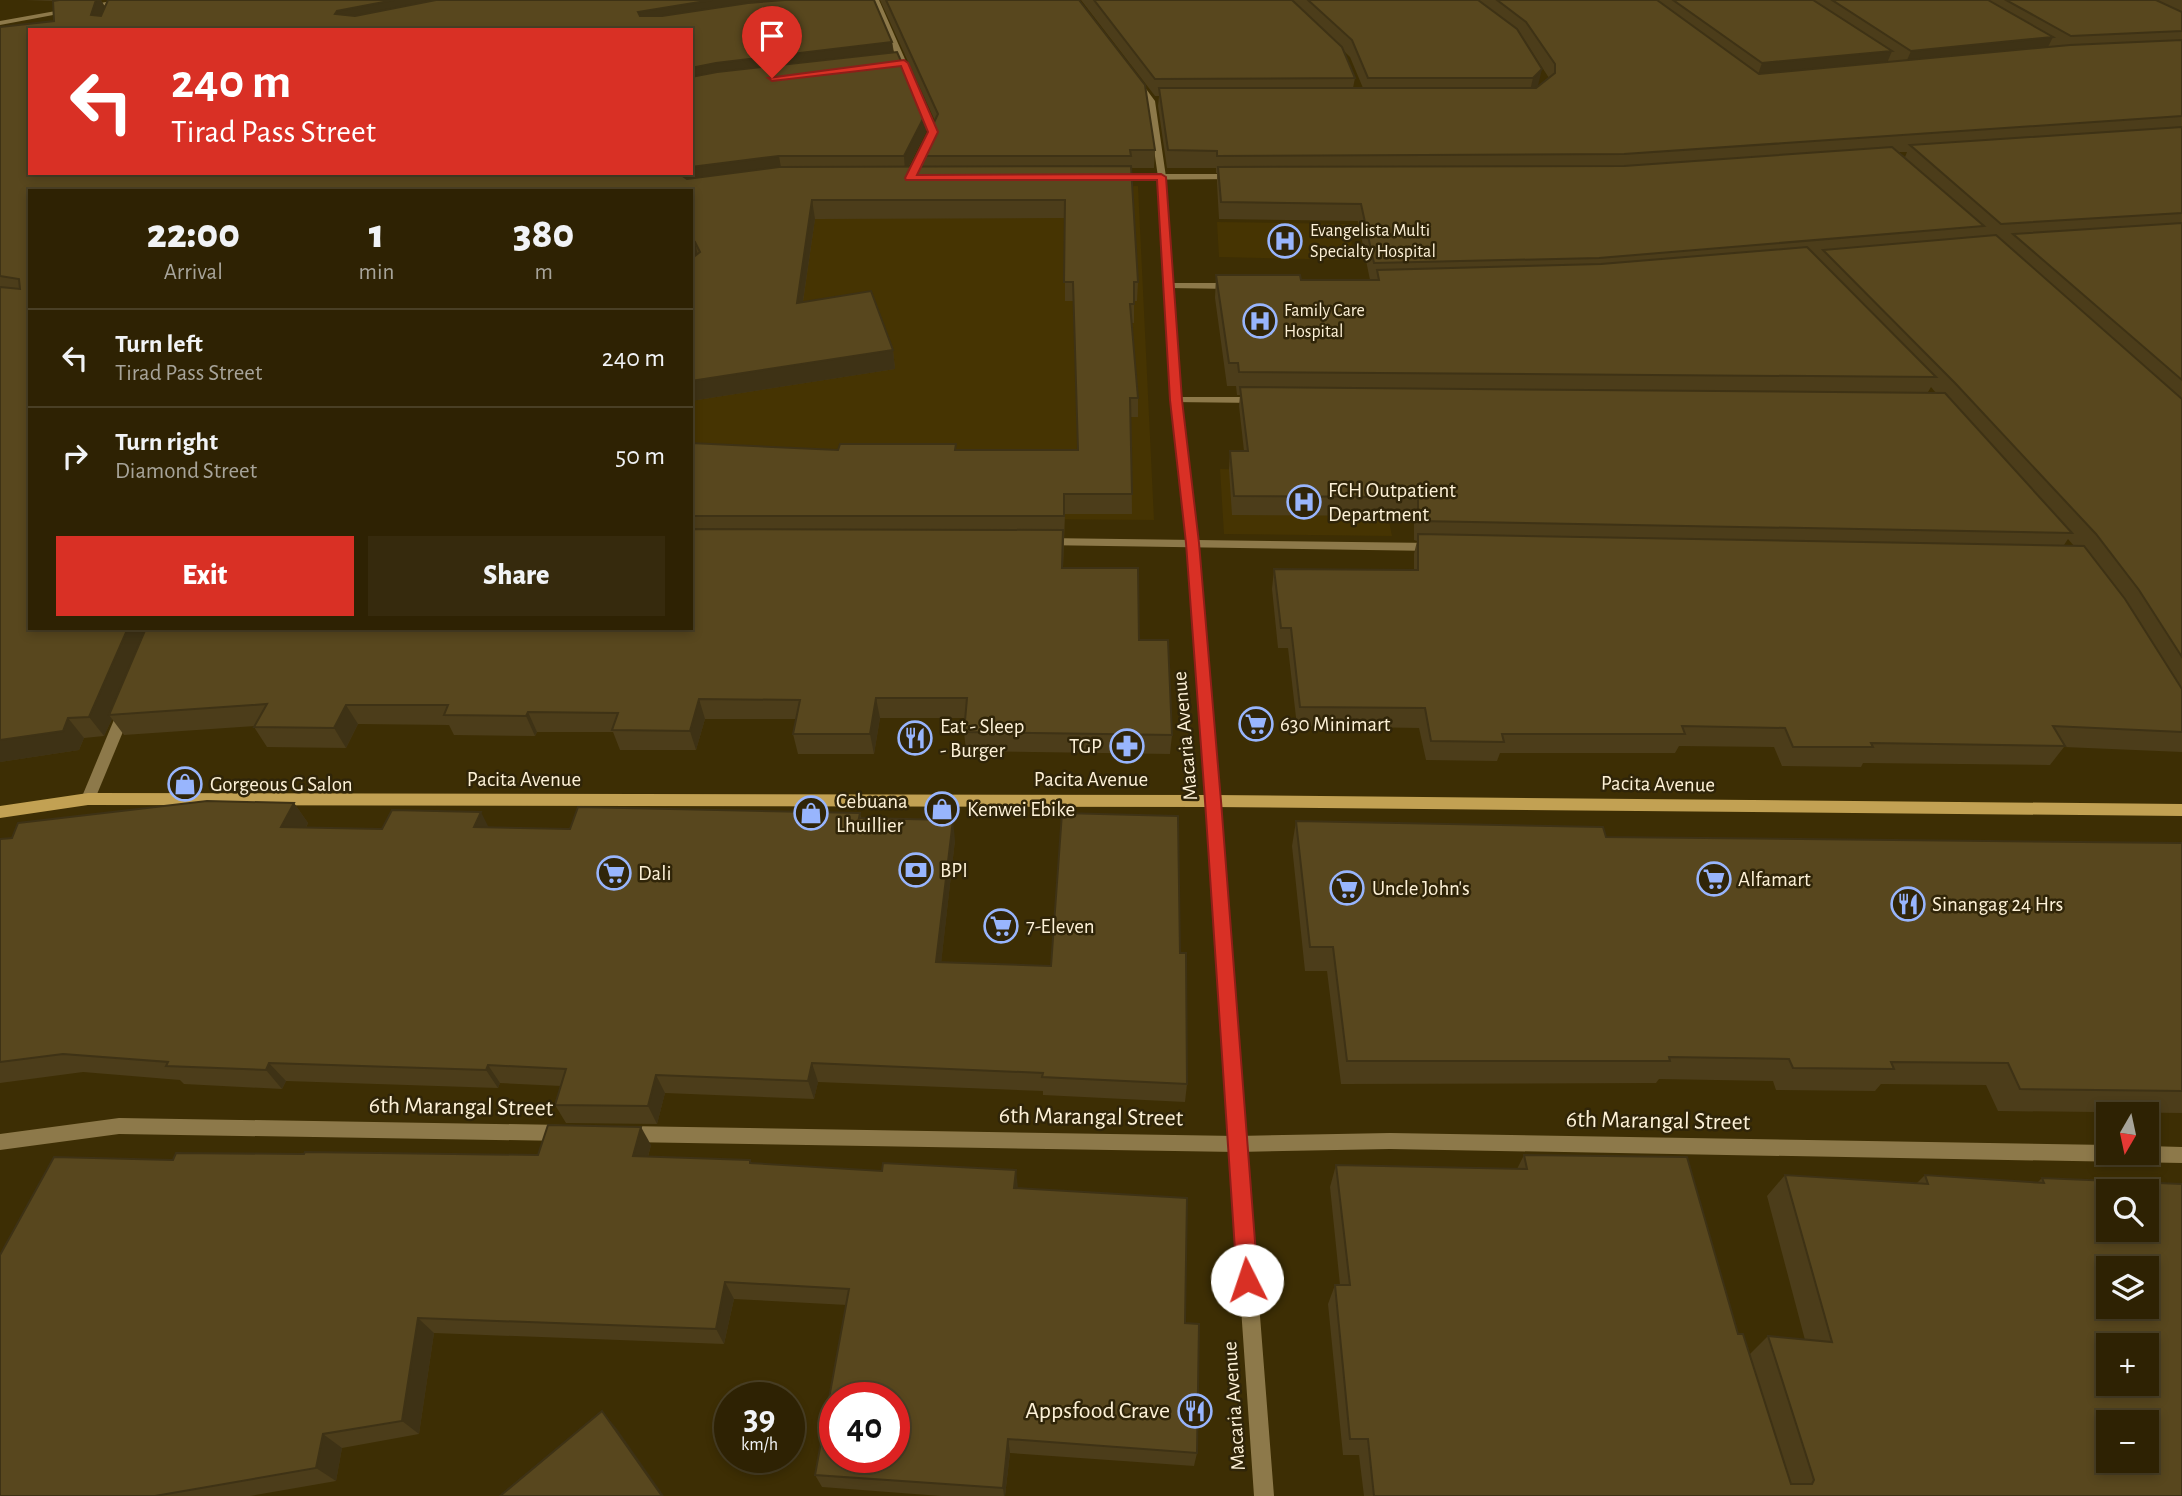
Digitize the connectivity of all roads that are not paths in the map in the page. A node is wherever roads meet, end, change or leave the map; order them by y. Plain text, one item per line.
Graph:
1 (129, 0) edge
2 (876, 1) edge
3 (116, 2) junction
4 (864, 4) edge
5 (112, 12) edge
6 (0, 23) edge
7 (904, 63) junction
8 (891, 65) edge
9 (1128, 71) edge
10 (1165, 100) edge
11 (1151, 101) junction
12 (1106, 177) edge
13 (1161, 177) junction
14 (1244, 177) edge
15 (897, 178) edge
16 (910, 178) junction
17 (924, 178) edge
18 (1168, 285) junction
19 (1251, 286) edge
20 (1176, 400) junction
21 (1272, 400) edge
22 (1026, 542) edge
23 (1192, 543) junction
24 (1441, 547) edge
25 (129, 702) edge
26 (89, 799) junction
27 (1213, 801) junction
28 (2182, 810) edge
29 (0, 811) edge
30 (580, 1133) edge
31 (608, 1134) edge
32 (0, 1142) edge
33 (1237, 1144) junction
34 (2182, 1155) edge
35 (1264, 1496) edge

1 - 3 street
2 - 4 street
2 - 7 street
3 - 5 street
3 - 6 street
7 - 8 street
7 - 16 street
9 - 11 street, Macaria Avenue
10 - 11 street
11 - 13 street, Macaria Avenue
12 - 13 street
13 - 14 street
13 - 18 street, Macaria Avenue
15 - 16 street
16 - 17 street
18 - 19 street
18 - 20 street, Macaria Avenue
20 - 21 street
20 - 23 street, Macaria Avenue
22 - 23 street
23 - 24 street
23 - 27 street, Macaria Avenue
25 - 26 street
26 - 27 main road, Pacita Avenue
26 - 29 main road, Pacita Avenue
27 - 28 main road, Pacita Avenue
27 - 33 street, Macaria Avenue
30 - 32 street, 6th Marangal Street
31 - 33 street, 6th Marangal Street
33 - 34 street, 6th Marangal Street
33 - 35 street, Macaria Avenue

